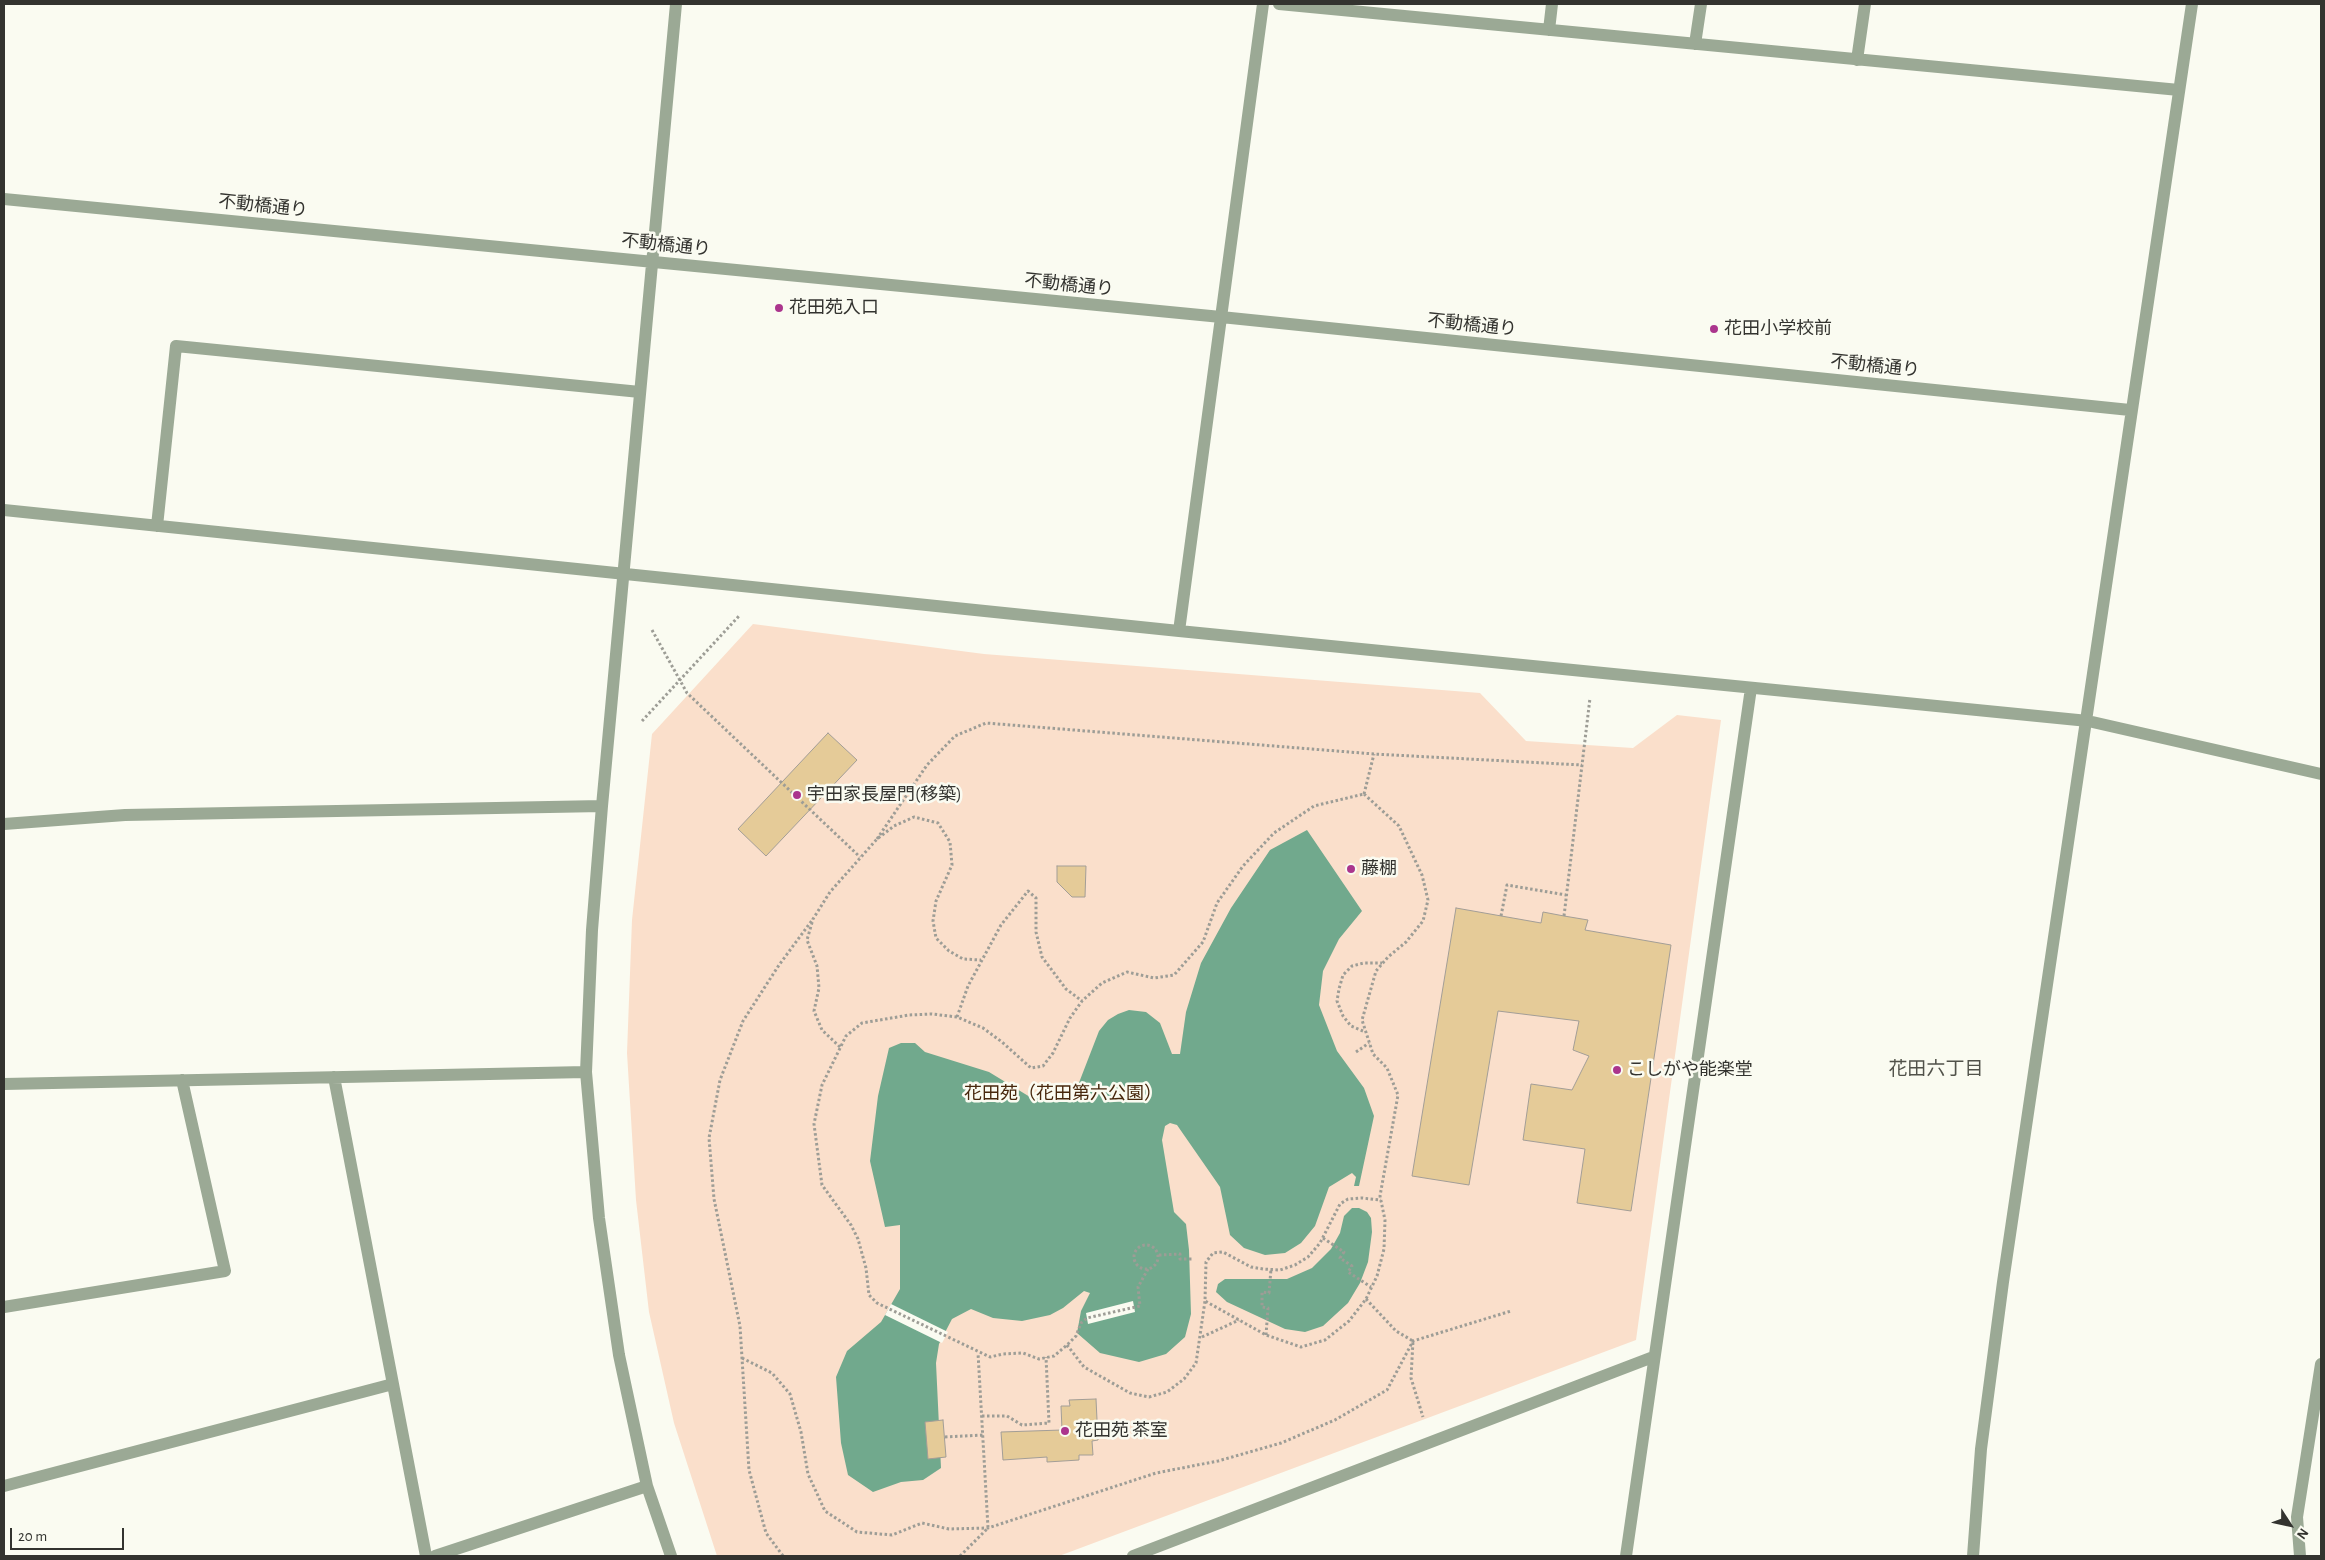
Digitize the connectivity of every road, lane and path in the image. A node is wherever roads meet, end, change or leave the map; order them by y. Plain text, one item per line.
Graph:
1 (676, 4) edge
2 (1263, 4) edge
3 (1279, 4) edge
4 (1552, 4) edge
5 (1701, 4) edge
6 (1865, 4) edge
7 (2192, 4) edge
8 (1549, 30) junction
9 (1695, 44) junction
10 (1858, 60) junction
11 (2179, 90) junction
12 (4, 198) edge
13 (652, 261) junction
14 (1220, 317) junction
15 (640, 392) junction
16 (2130, 410) junction
17 (4, 510) edge
18 (157, 526) junction
19 (624, 573) junction
20 (739, 616) dead end
21 (652, 630) dead end
22 (1179, 631) junction
23 (678, 680) junction
24 (1751, 688) junction
25 (1590, 696) dead end
26 (642, 721) dead end
27 (2088, 721) junction
28 (1374, 754) junction
29 (1582, 766) junction
30 (2321, 774) edge
31 (1364, 794) junction
32 (602, 806) junction
33 (4, 824) edge
34 (877, 839) junction
35 (860, 857) junction
36 (1566, 895) junction
37 (1502, 916) dead end
38 (1564, 916) dead end
39 (813, 919) junction
40 (981, 960) junction
41 (1383, 963) junction
42 (1082, 1001) junction
43 (956, 1017) junction
44 (1364, 1031) junction
45 (1369, 1043) junction
46 (840, 1047) junction
47 (1356, 1052) dead end
48 (586, 1072) junction
49 (334, 1078) junction
50 (182, 1080) junction
51 (4, 1084) edge
52 (1381, 1200) junction
53 (1324, 1239) junction
54 (1159, 1255) junction
55 (1194, 1259) dead end
56 (1146, 1269) junction
57 (1272, 1269) junction
58 (1371, 1286) junction
59 (1366, 1299) junction
60 (1205, 1301) junction
61 (4, 1307) edge
62 (1511, 1311) dead end
63 (1239, 1320) junction
64 (1266, 1336) junction
65 (1201, 1337) junction
66 (1413, 1341) junction
67 (1067, 1346) junction
68 (978, 1353) junction
69 (1046, 1357) junction
70 (1653, 1357) junction
71 (742, 1358) junction
72 (2321, 1364) edge
73 (393, 1384) junction
74 (982, 1416) junction
75 (1424, 1420) dead end
76 (983, 1434) junction
77 (945, 1437) dead end
78 (4, 1486) edge
79 (647, 1486) junction
80 (988, 1528) junction
81 (426, 1556) edge
82 (435, 1556) edge
83 (671, 1556) edge
84 (783, 1556) edge
85 (960, 1556) edge
86 (1133, 1556) edge
87 (1626, 1556) edge
88 (1973, 1556) edge
89 (2300, 1556) edge

1 - 13 street
2 - 14 street
3 - 8 street
4 - 8 street
5 - 9 street
6 - 10 street
7 - 11 street
8 - 9 street
9 - 10 street
10 - 11 street
11 - 16 street
12 - 13 street, 不動橋通り
13 - 14 street, 不動橋通り
13 - 15 street
14 - 16 street, 不動橋通り
14 - 22 street
15 - 18 street
15 - 19 street
16 - 27 street
17 - 18 street
18 - 19 street
19 - 22 street
19 - 32 street
20 - 23 path
21 - 23 path
22 - 24 street
23 - 26 path
23 - 35 path
24 - 27 street
24 - 70 street
25 - 29 path
27 - 30 street
27 - 88 street
28 - 29 path
28 - 31 path
28 - 34 path
29 - 36 path
31 - 41 path
31 - 42 path
32 - 33 street
32 - 48 street
34 - 35 path
34 - 40 path
35 - 39 path
36 - 37 path
36 - 38 path
39 - 46 path
39 - 71 path
40 - 42 path
40 - 43 path
41 - 44 path
41 - 44 path
42 - 43 path
43 - 46 path
44 - 45 path
45 - 47 path
45 - 52 path
46 - 68 path
48 - 49 street
48 - 79 street
49 - 50 street
49 - 73 street
50 - 51 street
50 - 61 street
52 - 53 path
52 - 58 path
53 - 57 path
53 - 58 path
54 - 55 path
54 - 56 path
54 - 56 path
56 - 67 path
57 - 60 path
57 - 64 path
58 - 59 path
59 - 64 path
59 - 66 path
60 - 63 path
60 - 65 path
62 - 66 path
63 - 64 path
63 - 65 path
65 - 67 path
66 - 75 path
66 - 80 path
67 - 69 path
68 - 69 path
68 - 74 path
69 - 74 path
70 - 86 street
70 - 87 street
71 - 80 path
71 - 84 path
72 - 89 street
73 - 78 street
73 - 81 street
74 - 76 path
76 - 77 path
76 - 80 path
79 - 82 street
79 - 83 street
80 - 85 path

